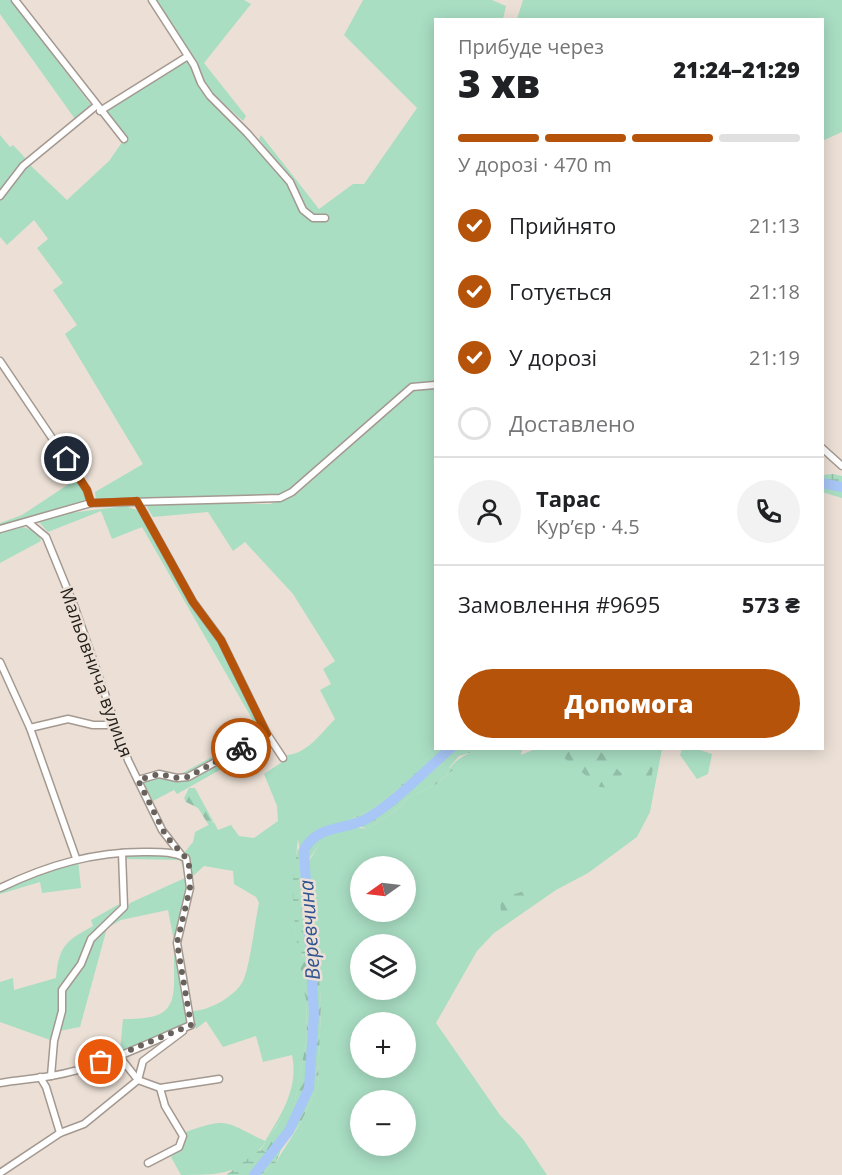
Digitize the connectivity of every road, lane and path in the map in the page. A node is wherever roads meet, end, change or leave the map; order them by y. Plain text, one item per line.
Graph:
1 (15, 0) edge
2 (152, 0) edge
3 (188, 56) junction
4 (98, 108) junction
5 (124, 139) dead end
6 (0, 196) edge
7 (325, 218) dead end
8 (0, 361) edge
9 (434, 385) edge
10 (824, 450) edge
11 (842, 466) edge
12 (137, 501) junction
13 (91, 503) junction
14 (28, 522) junction
15 (0, 529) edge
16 (0, 662) edge
17 (116, 725) junction
18 (30, 728) junction
19 (267, 734) junction
20 (283, 758) dead end
21 (138, 780) junction
22 (122, 853) junction
23 (184, 857) junction
24 (76, 858) junction
25 (0, 888) edge
26 (191, 1025) junction
27 (118, 1056) junction
28 (51, 1076) junction
29 (39, 1077) junction
30 (219, 1079) dead end
31 (138, 1080) junction
32 (0, 1083) edge
33 (160, 1088) junction
34 (60, 1133) junction
35 (148, 1162) dead end
36 (0, 1173) edge

1 - 4 street
2 - 3 street
3 - 4 street
3 - 7 street
4 - 5 street
4 - 6 street
8 - 13 street
9 - 12 street
10 - 11 street
12 - 13 street
12 - 19 street
13 - 14 street
14 - 15 street
14 - 17 street, Мальовнича вулиця
16 - 18 street
17 - 18 street
17 - 21 street, Мальовнича вулиця
18 - 24 street
19 - 20 street
19 - 21 street
21 - 23 street, Мальовнича вулиця
22 - 23 street
22 - 24 street
22 - 28 street
23 - 26 street
24 - 25 street
26 - 27 street
26 - 31 street
27 - 28 street
27 - 31 street
28 - 29 street
29 - 32 street
29 - 34 street
30 - 33 street
31 - 33 street
31 - 34 street
33 - 35 street
34 - 36 street

